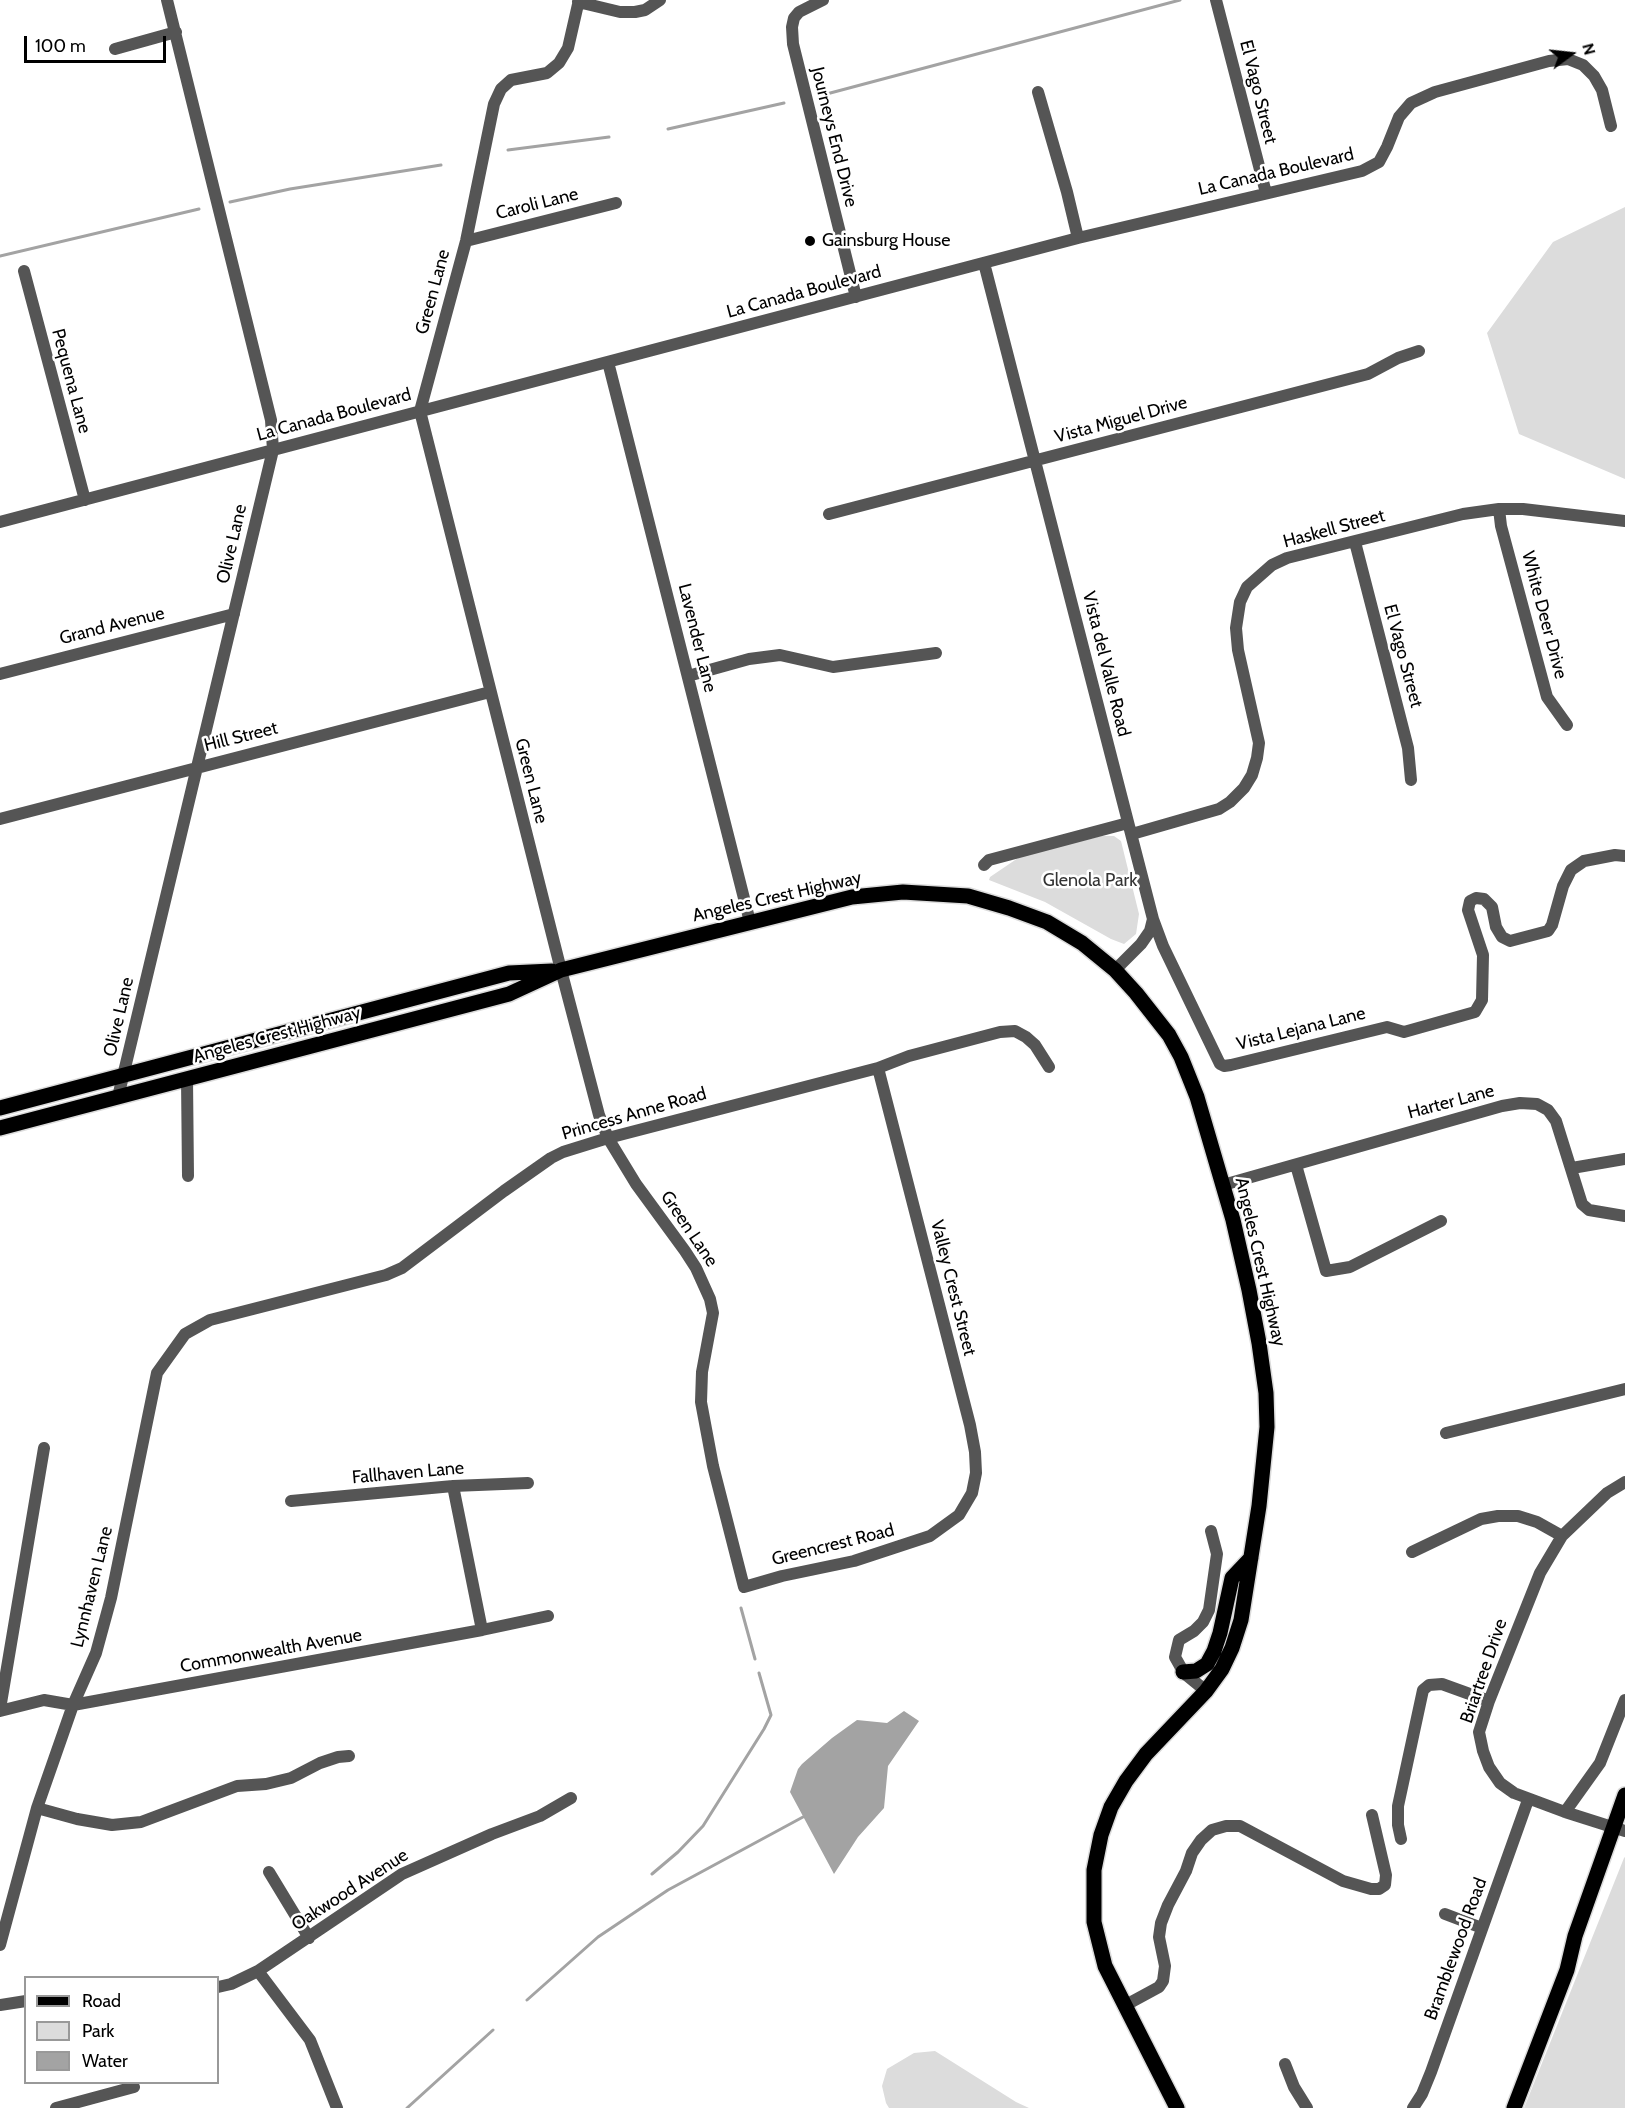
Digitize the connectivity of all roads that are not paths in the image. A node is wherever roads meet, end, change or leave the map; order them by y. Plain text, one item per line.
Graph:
1 (167, 0) edge
2 (660, 0) edge
3 (823, 0) edge
4 (1216, 0) edge
5 (578, 1) edge
6 (176, 32) junction
7 (115, 48) dead end
8 (1038, 92) dead end
9 (1611, 126) dead end
10 (1266, 193) junction
11 (616, 203) dead end
12 (1078, 238) junction
13 (466, 241) junction
14 (984, 263) junction
15 (24, 271) dead end
16 (856, 297) junction
17 (1419, 351) dead end
18 (608, 362) junction
19 (420, 411) junction
20 (273, 450) junction
21 (1035, 461) junction
22 (85, 500) junction
23 (1499, 509) junction
24 (829, 514) dead end
25 (1625, 521) edge
26 (0, 522) edge
27 (1355, 542) junction
28 (234, 614) junction
29 (936, 653) dead end
30 (0, 674) edge
31 (688, 676) junction
32 (490, 692) junction
33 (1567, 725) dead end
34 (197, 767) junction
35 (1411, 780) dead end
36 (0, 819) edge
37 (1130, 828) junction
38 (1625, 856) edge
39 (984, 865) dead end
40 (1153, 919) junction
41 (750, 922) junction
42 (561, 970) junction
43 (1114, 970) junction
44 (1220, 1064) joint
45 (1049, 1067) dead end
46 (878, 1068) junction
47 (123, 1076) junction
48 (187, 1079) junction
49 (118, 1097) junction
50 (0, 1108) edge
51 (0, 1128) edge
52 (608, 1138) junction
53 (1625, 1159) edge
54 (1296, 1165) junction
55 (1572, 1168) junction
56 (188, 1176) dead end
57 (1223, 1185) junction
58 (1625, 1216) edge
59 (1441, 1221) dead end
60 (210, 1320) joint
61 (1625, 1389) edge
62 (1446, 1433) dead end
63 (44, 1448) dead end
64 (1625, 1482) edge
65 (528, 1483) dead end
66 (453, 1486) junction
67 (291, 1500) dead end
68 (959, 1515) joint
69 (1211, 1531) dead end
70 (1562, 1536) junction
71 (1412, 1552) dead end
72 (1251, 1558) junction
73 (744, 1587) joint
74 (548, 1616) dead end
75 (482, 1630) junction
76 (1183, 1672) junction
77 (1206, 1691) junction
78 (1625, 1700) edge
79 (1489, 1701) junction
80 (73, 1705) junction
81 (0, 1710) edge
82 (349, 1756) dead end
83 (1625, 1795) edge
84 (570, 1798) dead end
85 (1528, 1800) junction
86 (37, 1808) junction
87 (1565, 1812) junction
88 (1372, 1815) dead end
89 (1620, 1829) edge
90 (1401, 1839) dead end
91 (269, 1872) dead end
92 (1445, 1914) dead end
93 (1482, 1928) junction
94 (1575, 1936) junction
95 (309, 1938) junction
96 (0, 1945) edge
97 (258, 1971) junction
98 (219, 1987) edge
99 (0, 1996) edge
100 (24, 2001) edge
101 (0, 2005) edge
102 (1124, 2006) junction
103 (1285, 2064) dead end
104 (134, 2087) dead end
105 (56, 2108) edge
106 (337, 2108) edge
107 (1178, 2108) edge
108 (1307, 2108) edge
109 (1413, 2108) edge
110 (1505, 2108) edge
111 (1514, 2108) edge

1 - 6 street, Olive Lane
2 - 5 street
3 - 16 street, Journeys End Drive
4 - 10 street, El Vago Street
5 - 13 street, Green Lane
6 - 7 street
6 - 20 street, Olive Lane
8 - 12 street
9 - 10 street, La Canada Boulevard
10 - 12 street, La Canada Boulevard
11 - 13 street, Caroli Lane
12 - 14 street, La Canada Boulevard
13 - 19 street, Green Lane
14 - 16 street, La Canada Boulevard
14 - 21 street, Vista del Valle Road
15 - 22 street, Pequena Lane
16 - 18 street, La Canada Boulevard
17 - 21 street, Vista Miguel Drive
18 - 19 street, La Canada Boulevard
18 - 31 street, Lavender Lane
19 - 20 street, La Canada Boulevard
19 - 32 street, Green Lane
20 - 22 street, La Canada Boulevard
20 - 28 street, Olive Lane
21 - 24 street, Vista Miguel Drive
21 - 37 street, Vista del Valle Road
22 - 26 street, La Canada Boulevard
23 - 25 street, Haskell Street
23 - 27 street, Haskell Street
23 - 33 street, White Deer Drive
27 - 35 street, El Vago Street
27 - 37 street, Haskell Street
28 - 30 street, Grand Avenue
28 - 34 street, Olive Lane
29 - 31 street
31 - 41 street, Lavender Lane
32 - 34 street, Hill Street
32 - 42 street, Green Lane
34 - 36 street, Hill Street
34 - 47 street, Olive Lane
37 - 39 street, Haskell Street
37 - 40 street, Vista del Valle Road
38 - 44 street, Vista Lejana Lane
40 - 43 street
40 - 44 street, Vista del Valle Road
41 - 42 main road, Angeles Crest Highway
41 - 43 main road, Angeles Crest Highway
42 - 47 main road, Angeles Crest Highway
42 - 48 main road, Angeles Crest Highway
42 - 52 street, Green Lane
43 - 57 main road, Angeles Crest Highway
45 - 46 street, Princess Anne Road
46 - 52 street, Princess Anne Road
46 - 68 street, Valley Crest Street
47 - 49 street, Olive Lane
47 - 50 main road, Angeles Crest Highway
48 - 49 main road, Angeles Crest Highway
48 - 56 street
49 - 51 main road, Angeles Crest Highway
52 - 60 street, Princess Anne Road
52 - 73 street, Green Lane
53 - 55 street
54 - 55 street, Harter Lane
54 - 57 street, Harter Lane
54 - 59 street
55 - 58 street, Harter Lane
57 - 72 main road, Angeles Crest Highway
60 - 80 street, Lynnhaven Lane
61 - 62 street
63 - 81 street
64 - 70 street, Briartree Drive
65 - 66 street, Fallhaven Lane
66 - 67 street, Fallhaven Lane
66 - 75 street
68 - 73 street, Greencrest Road
69 - 76 street
70 - 71 street
70 - 79 street, Briartree Drive
72 - 76 main road
72 - 77 main road, Angeles Crest Highway
74 - 75 street, Commonwealth Avenue
75 - 80 street, Commonwealth Avenue
76 - 77 street
77 - 102 main road, Angeles Crest Highway
78 - 87 street
79 - 85 street, Briartree Drive
79 - 90 street
80 - 81 street, Commonwealth Avenue
80 - 86 street, Lynnhaven Lane
82 - 86 street
83 - 89 main road
84 - 95 street, Oakwood Avenue
85 - 87 street, Briartree Drive
85 - 93 street, Bramblewood Road
86 - 96 street, Lynnhaven Lane
87 - 89 street, Briartree Drive
88 - 102 street
89 - 94 main road
91 - 95 street
92 - 93 street
93 - 109 street, Bramblewood Road
94 - 110 main road
94 - 111 main road
95 - 97 street, Oakwood Avenue
97 - 98 street, Oakwood Avenue
97 - 106 street
99 - 100 street
100 - 101 street
102 - 107 main road, Angeles Crest Highway
103 - 108 street
104 - 105 street

